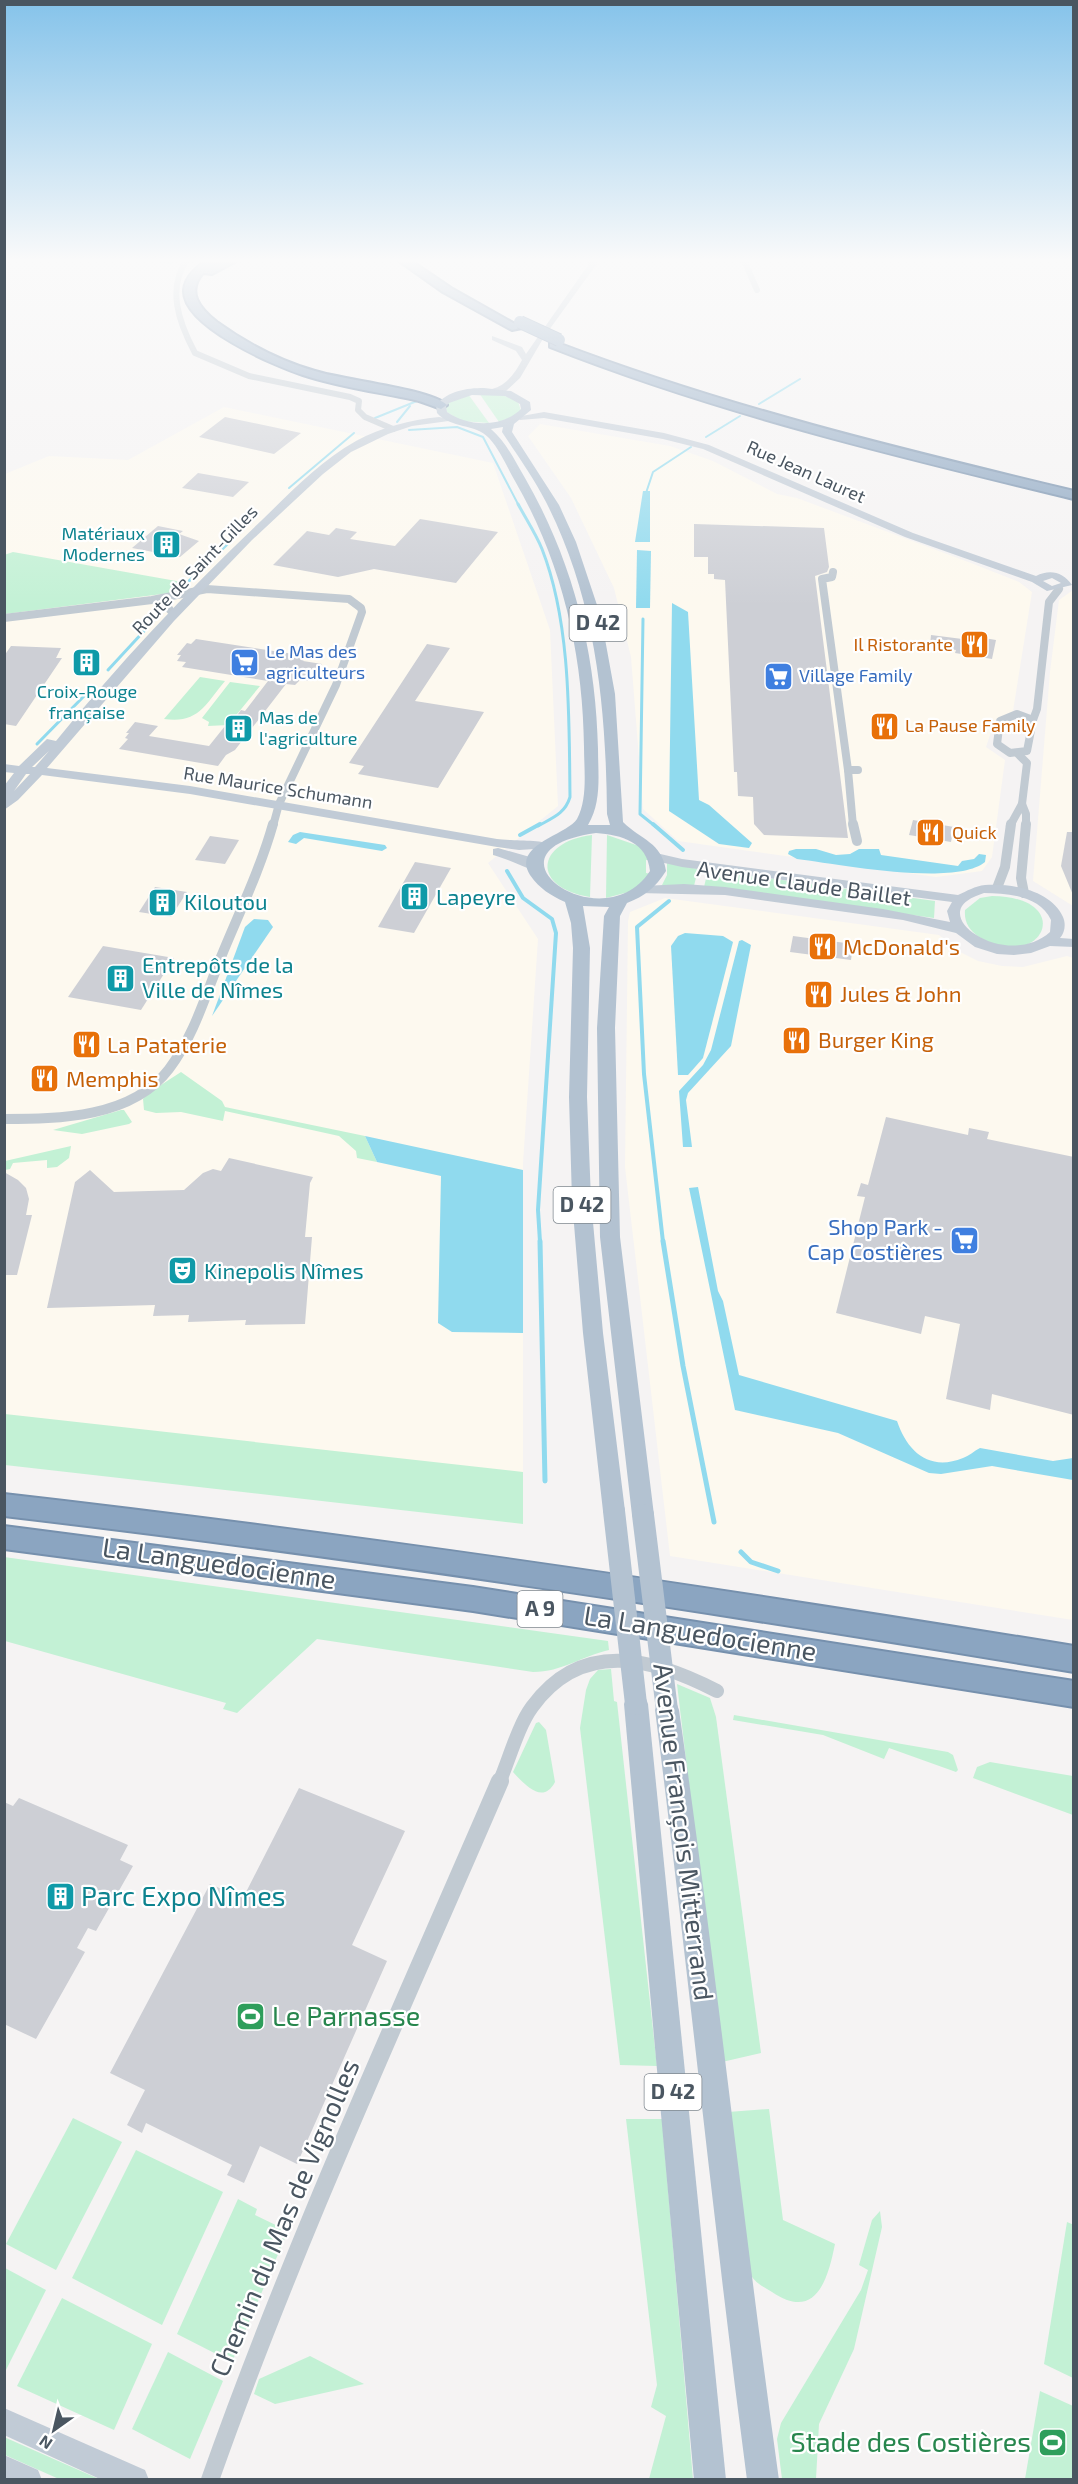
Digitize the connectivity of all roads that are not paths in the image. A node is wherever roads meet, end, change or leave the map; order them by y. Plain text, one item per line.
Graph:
1 (249, 374) edge
2 (312, 374) edge
3 (335, 374) edge
4 (632, 374) edge
5 (649, 374) edge
6 (517, 376) joint
7 (495, 391) junction
8 (456, 395) junction
9 (517, 397) junction
10 (441, 407) junction
11 (527, 407) junction
12 (452, 420) junction
13 (514, 420) junction
14 (475, 425) junction
15 (391, 428) junction
16 (1074, 489) edge
17 (1074, 495) edge
18 (833, 572) dead end
19 (1041, 581) junction
20 (1067, 587) edge
21 (199, 589) junction
22 (186, 592) junction
23 (153, 600) junction
24 (1049, 602) junction
25 (170, 610) junction
26 (4, 618) edge
27 (1035, 705) junction
28 (1017, 713) junction
29 (1034, 720) junction
30 (1018, 754) junction
31 (4, 768) edge
32 (13, 776) edge
33 (36, 776) junction
34 (4, 796) edge
35 (1022, 804) junction
36 (4, 806) edge
37 (277, 809) junction
38 (576, 830) junction
39 (627, 834) junction
40 (857, 841) dead end
41 (545, 844) junction
42 (657, 856) junction
43 (536, 867) junction
44 (997, 888) junction
45 (643, 890) junction
46 (1024, 892) junction
47 (572, 898) junction
48 (621, 899) junction
49 (960, 899) junction
50 (1054, 913) junction
51 (1074, 919) edge
52 (959, 928) junction
53 (1049, 942) junction
54 (1074, 943) edge
55 (4, 1119) edge
56 (4, 1505) edge
57 (4, 1537) edge
58 (1074, 1659) edge
59 (717, 1691) dead end
60 (1074, 1694) edge
61 (4, 2421) edge
62 (4, 2469) edge
63 (28, 2480) edge
64 (135, 2480) edge
65 (210, 2480) edge
66 (710, 2480) edge
67 (763, 2480) edge

1 - 15 street
2 - 10 highway
3 - 8 highway
4 - 17 highway
5 - 16 highway
6 - 7 main road
6 - 9 main road
7 - 8 main road
7 - 9 main road
8 - 10 main road
9 - 11 main road
10 - 12 main road
10 - 15 main road, Route de Saint-Gilles
11 - 13 main road
11 - 19 main road, Rue Jean Lauret
12 - 14 main road
12 - 15 main road, Route de Saint-Gilles
13 - 14 main road
13 - 19 main road, Rue Jean Lauret
13 - 39 main road, D 42
14 - 38 main road, D 42
15 - 21 main road, Route de Saint-Gilles
15 - 22 main road, Route de Saint-Gilles
18 - 40 street
19 - 20 main road
19 - 24 street
20 - 24 street
21 - 22 street
21 - 33 main road, Route de Saint-Gilles
21 - 37 street
22 - 23 street
22 - 25 main road, Route de Saint-Gilles
23 - 25 street
23 - 26 street
24 - 27 street
25 - 32 main road, Route de Saint-Gilles
27 - 28 street
27 - 29 street
28 - 29 street
28 - 30 street
29 - 30 street
30 - 35 street
31 - 32 main road, Rue Maurice Schumann
32 - 33 main road, Rue Maurice Schumann
32 - 34 main road, Route de Saint-Gilles
33 - 36 main road, Route de Saint-Gilles
33 - 37 main road, Rue Maurice Schumann
35 - 44 street
35 - 46 street
37 - 41 main road, Rue Maurice Schumann
37 - 43 main road, Rue Maurice Schumann
37 - 55 street
38 - 39 main road
38 - 41 main road
39 - 42 main road
41 - 43 main road
42 - 45 main road
42 - 49 main road, Avenue Claude Baillet
43 - 47 main road
44 - 46 main road
44 - 49 main road
45 - 48 main road
45 - 52 main road, Avenue Claude Baillet
46 - 50 main road
47 - 48 main road
47 - 66 main road, Avenue François Mitterrand / D 42, bridge
48 - 67 main road, Avenue François Mitterrand / D 42, bridge
49 - 52 main road
50 - 51 main road
50 - 53 main road
52 - 53 main road
53 - 54 main road
56 - 58 highway, La Languedocienne / A 9
57 - 60 highway, La Languedocienne / A 9
59 - 65 street, Chemin du Mas de Vignolles
61 - 64 main road
62 - 63 main road

